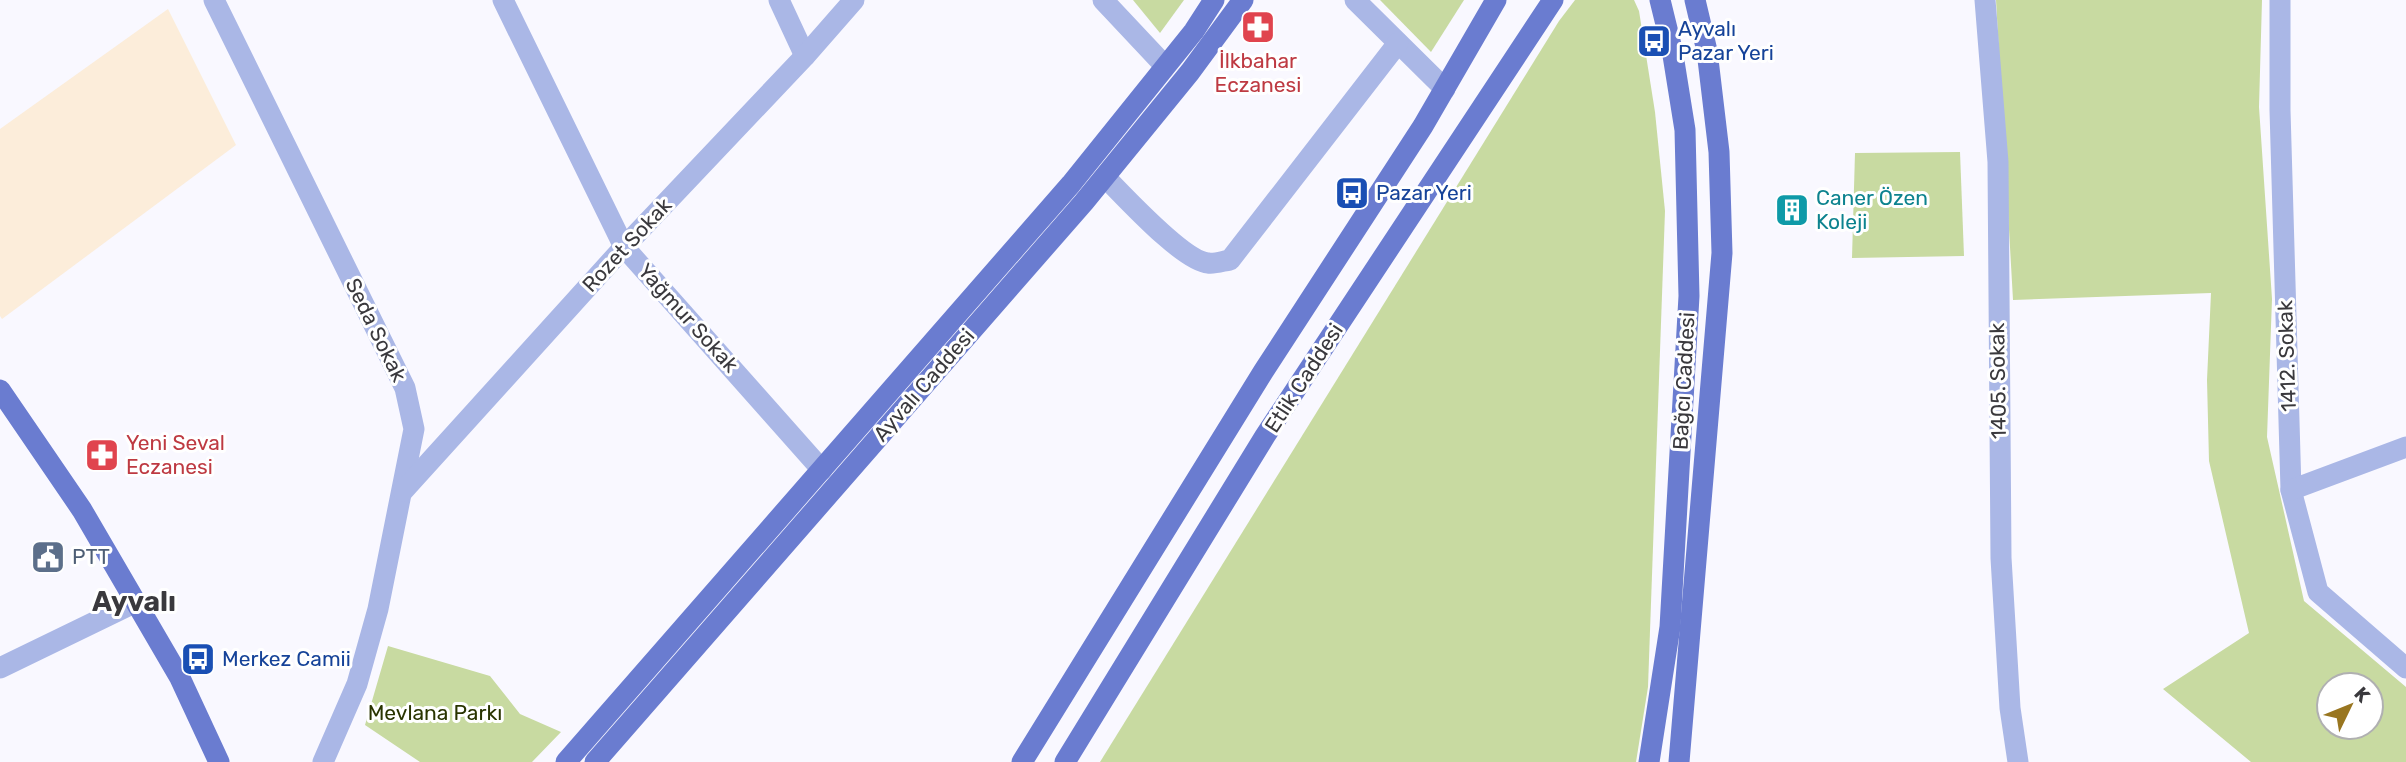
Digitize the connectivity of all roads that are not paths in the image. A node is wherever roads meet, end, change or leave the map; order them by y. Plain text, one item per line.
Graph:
1 (214, 0) edge
2 (503, 0) edge
3 (779, 0) edge
4 (855, 0) edge
5 (1103, 0) edge
6 (1214, 0) edge
7 (1243, 0) edge
8 (1355, 0) edge
9 (1496, 0) edge
10 (1553, 0) edge
11 (1985, 0) edge
12 (2280, 0) edge
13 (1660, 4) edge
14 (1698, 6) edge
15 (1398, 43) junction
16 (806, 56) junction
17 (1165, 66) junction
18 (1445, 89) junction
19 (1105, 177) junction
20 (624, 247) junction
21 (0, 390) edge
22 (2406, 447) edge
23 (822, 470) junction
24 (2291, 490) junction
25 (403, 492) junction
26 (136, 602) junction
27 (0, 668) edge
28 (2406, 668) edge
29 (219, 762) edge
30 (323, 762) edge
31 (566, 762) edge
32 (595, 762) edge
33 (1022, 762) edge
34 (1065, 762) edge
35 (1649, 762) edge
36 (1679, 762) edge
37 (2018, 762) edge

1 - 25 street, Seda Sokak
2 - 20 street, Yağmur Sokak
3 - 16 street
4 - 16 street, Rozet Sokak
5 - 17 street
6 - 17 main road, Ayvalı Caddesi
7 - 19 main road, Ayvalı Caddesi
8 - 15 street
9 - 18 main road, Etlik Caddesi
10 - 34 main road, Etlik Caddesi
11 - 37 street, 1405. Sokak
12 - 24 street, 1412. Sokak
13 - 35 main road, Bağcı Caddesi
14 - 36 main road, Bağcı Caddesi
15 - 18 street
15 - 19 street
16 - 20 street, Rozet Sokak
17 - 23 main road, Ayvalı Caddesi
18 - 33 main road, Etlik Caddesi
19 - 32 main road, Ayvalı Caddesi
20 - 23 street, Yağmur Sokak
20 - 25 street, Rozet Sokak
21 - 26 main road
22 - 24 street
23 - 31 main road, Ayvalı Caddesi
24 - 28 street, 1412. Sokak
25 - 30 street, Seda Sokak
26 - 27 street
26 - 29 main road

